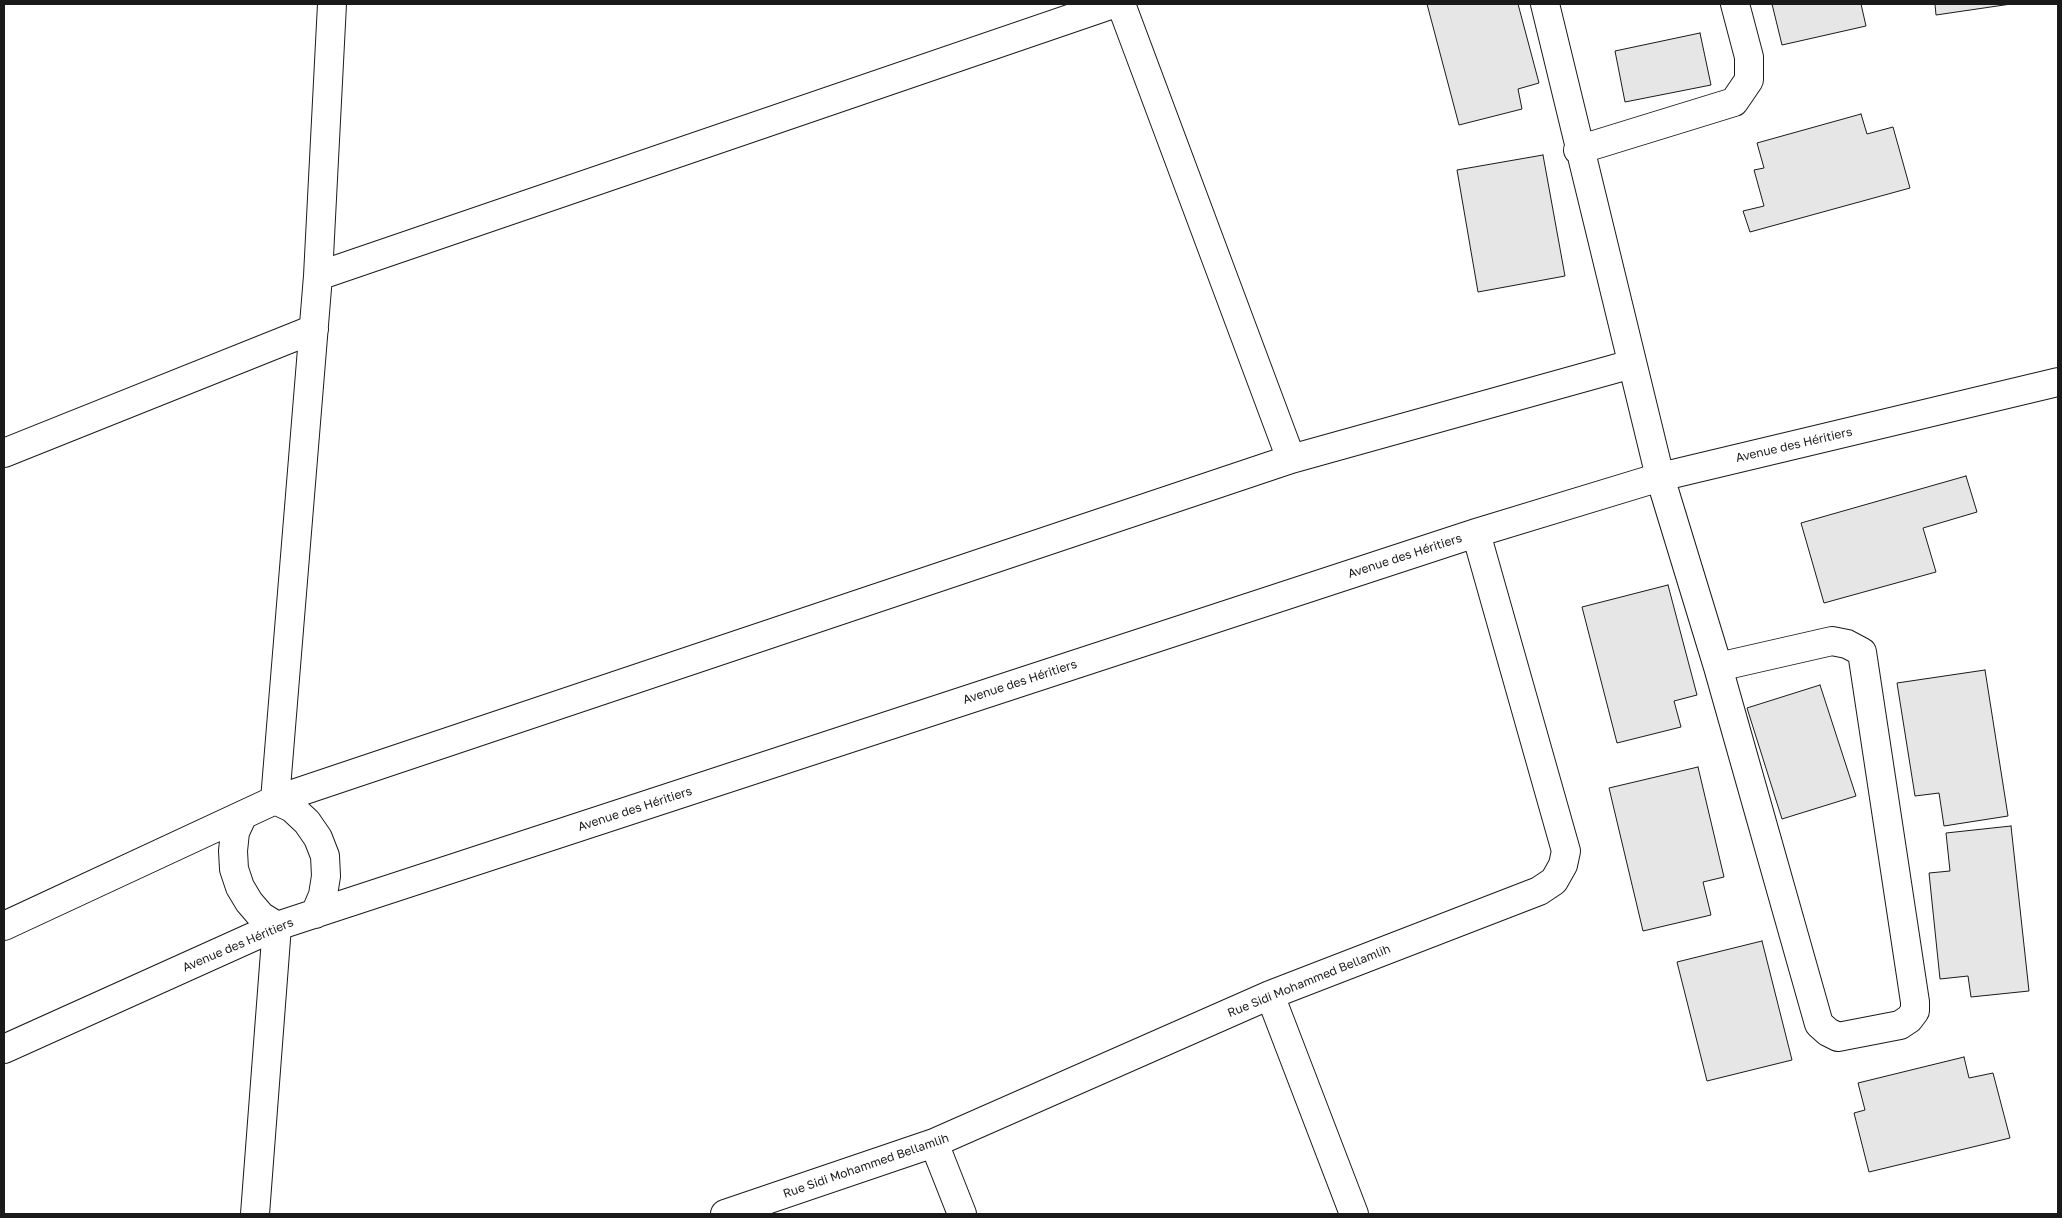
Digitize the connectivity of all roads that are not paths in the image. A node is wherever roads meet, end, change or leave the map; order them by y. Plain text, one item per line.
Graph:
1 (332, 4) edge
2 (1112, 4) edge
3 (1120, 4) edge
4 (1544, 4) edge
5 (1735, 4) edge
6 (1578, 150) junction
7 (318, 276) junction
8 (314, 329) junction
9 (1632, 364) junction
10 (2058, 382) edge
11 (4, 453) edge
12 (1291, 459) junction
13 (1660, 477) junction
14 (1476, 533) junction
15 (1718, 667) junction
16 (274, 800) junction
17 (243, 815) junction
18 (315, 914) junction
19 (4, 926) edge
20 (277, 926) junction
21 (1270, 994) junction
22 (4, 1049) edge
23 (934, 1144) junction
24 (255, 1214) edge
25 (725, 1214) edge
26 (962, 1214) edge
27 (1354, 1214) edge

1 - 7 street
2 - 7 street
3 - 12 street
4 - 6 street
5 - 6 street
6 - 9 street
7 - 8 street
8 - 11 street
8 - 16 street
9 - 12 street
9 - 13 street
10 - 13 street, Avenue des Héritiers
12 - 16 street
13 - 14 street, Avenue des Héritiers
13 - 15 street
14 - 18 street, Avenue des Héritiers
14 - 21 street, Rue Sidi Mohammed Bellamlih
15 - 15 street
16 - 17 street
16 - 18 street
17 - 19 street
17 - 20 street
18 - 20 street, Avenue des Héritiers
20 - 22 street, Avenue des Héritiers
20 - 24 street
21 - 23 street, Rue Sidi Mohammed Bellamlih
21 - 27 street
23 - 25 street, Rue Sidi Mohammed Bellamlih
23 - 26 street

